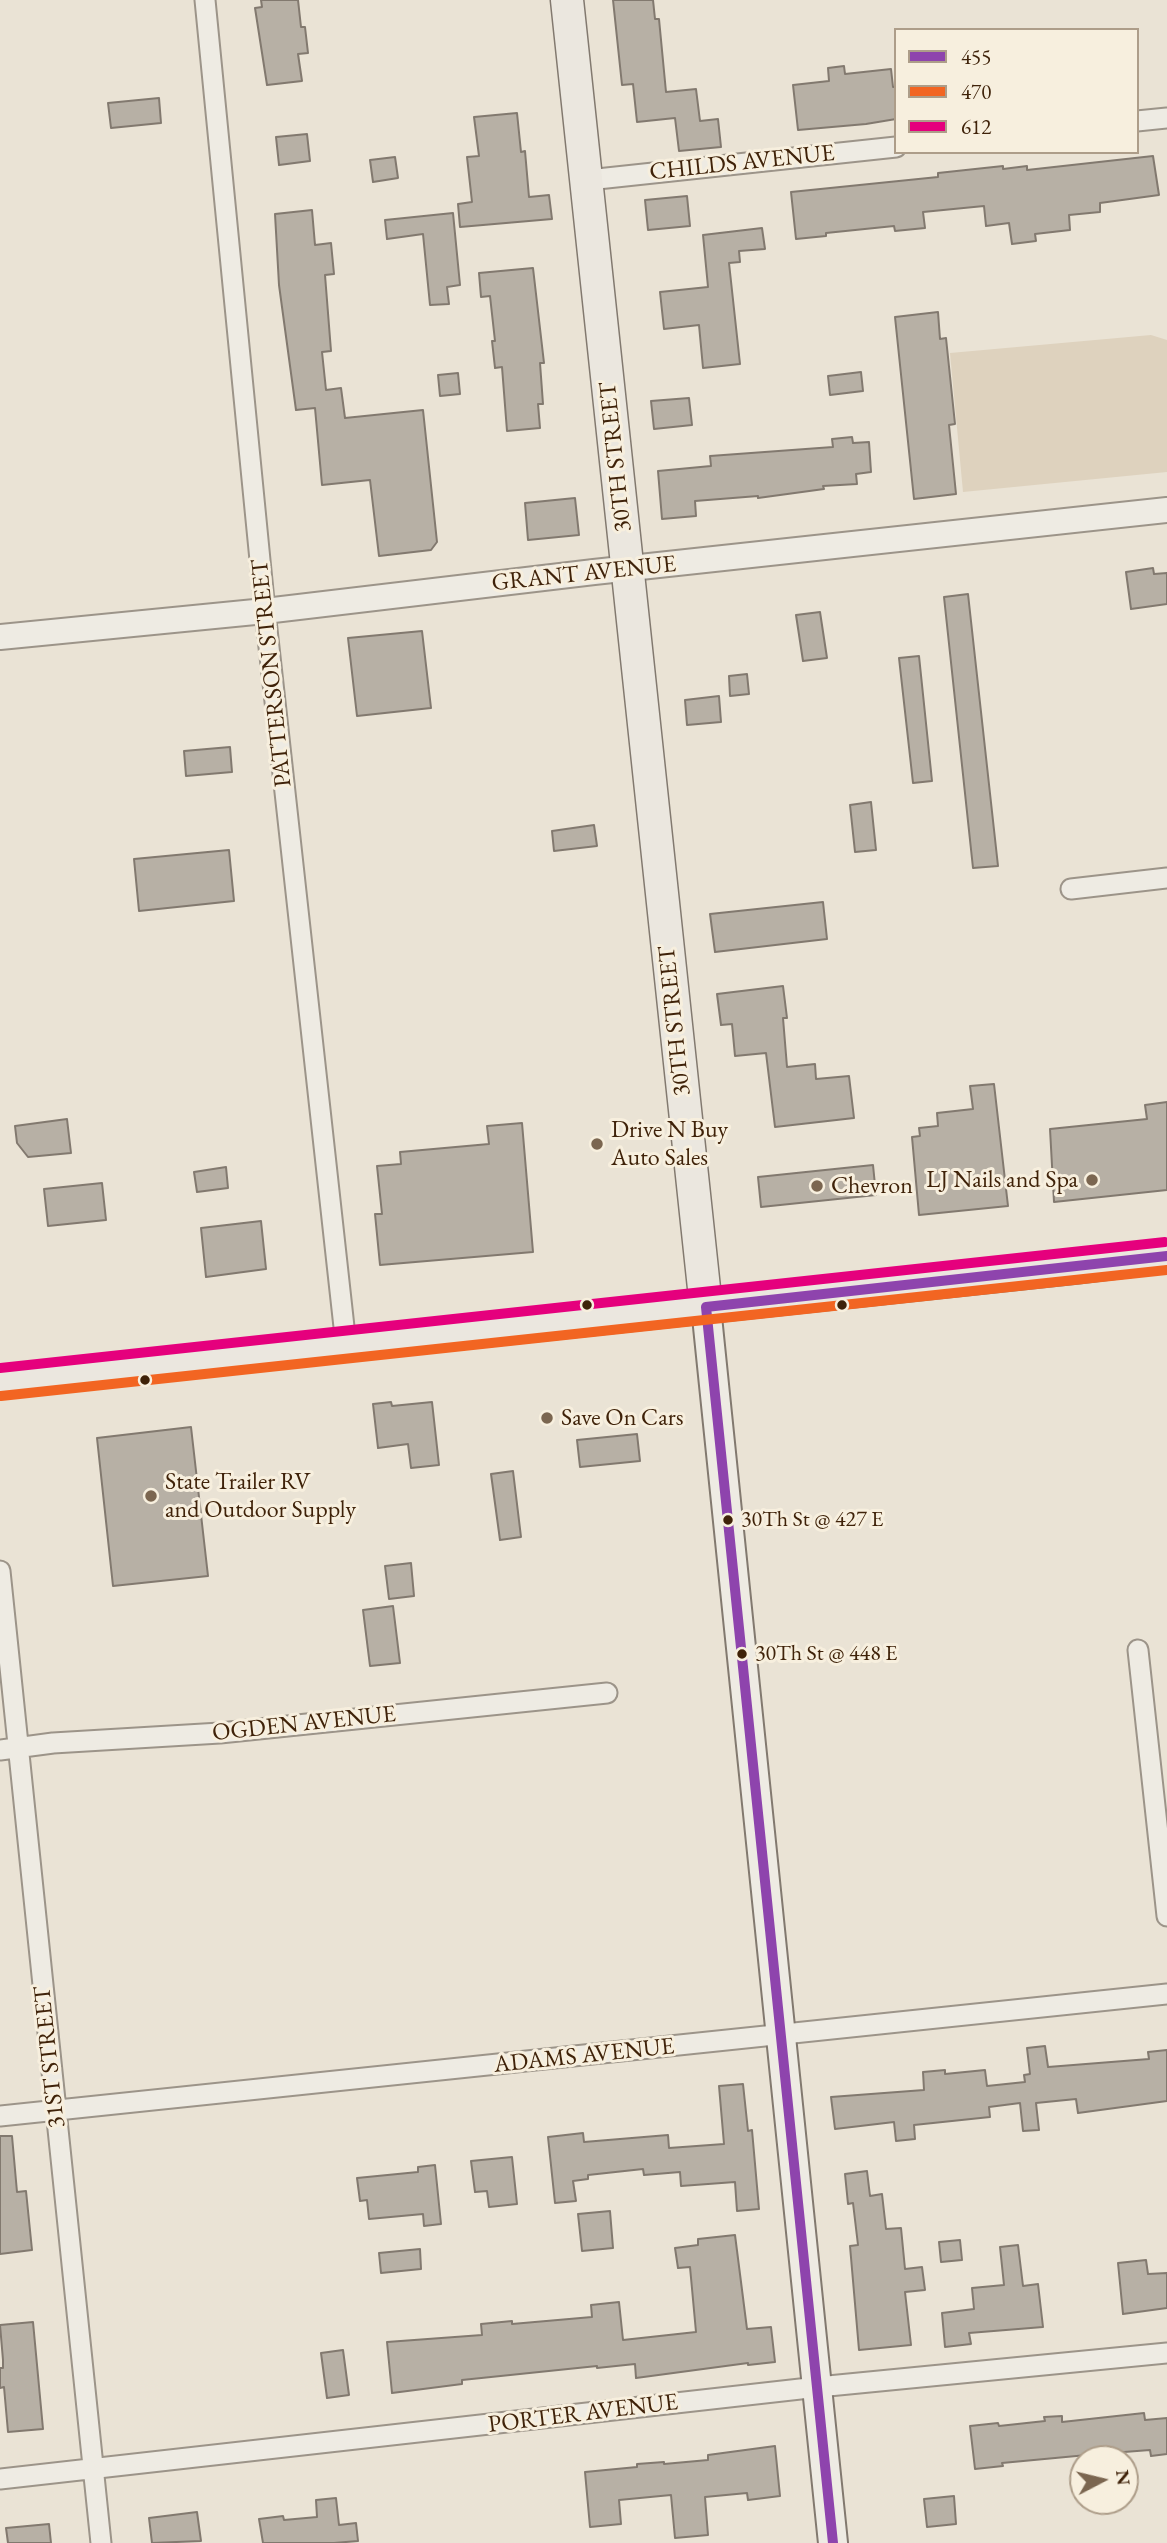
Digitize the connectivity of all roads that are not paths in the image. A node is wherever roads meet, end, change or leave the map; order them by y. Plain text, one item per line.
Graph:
1 (205, 0) edge
2 (567, 0) edge
3 (1167, 118) edge
4 (1139, 121) edge
5 (894, 147) edge
6 (588, 180) junction
7 (1167, 510) edge
8 (628, 569) junction
9 (265, 611) junction
10 (0, 637) edge
11 (1167, 878) edge
12 (1070, 888) dead end
13 (1167, 1256) edge
14 (706, 1307) junction
15 (346, 1345) junction
16 (0, 1382) edge
17 (0, 1571) edge
18 (1138, 1650) dead end
19 (607, 1693) dead end
20 (9, 1749) edge
21 (1167, 1916) edge
22 (1167, 1994) edge
23 (780, 2035) junction
24 (55, 2110) junction
25 (0, 2116) edge
26 (1167, 2353) edge
27 (818, 2387) junction
28 (93, 2469) junction
29 (0, 2479) edge
30 (101, 2543) edge
31 (833, 2543) edge

1 - 9 street, PATTERSON STREET
2 - 6 main road, 30TH STREET
3 - 4 street
5 - 6 street, CHILDS AVENUE
6 - 8 main road, 30TH STREET
7 - 8 street, GRANT AVENUE
8 - 9 street, GRANT AVENUE
8 - 14 main road, 30TH STREET
9 - 10 street, GRANT AVENUE
9 - 15 street, PATTERSON STREET
11 - 12 street
13 - 14 main road
14 - 15 main road
14 - 23 main road, 30TH STREET
15 - 16 main road
17 - 20 street, 31ST STREET
18 - 21 street
19 - 20 street, OGDEN AVENUE
20 - 24 street, 31ST STREET
22 - 23 street, ADAMS AVENUE
23 - 24 street, ADAMS AVENUE
23 - 27 main road, 30TH STREET
24 - 25 street, ADAMS AVENUE
24 - 28 street, 31ST STREET
26 - 27 street, PORTER AVENUE
27 - 28 street, PORTER AVENUE
27 - 31 main road, 30TH STREET
28 - 29 street, PORTER AVENUE
28 - 30 street, 31ST STREET

